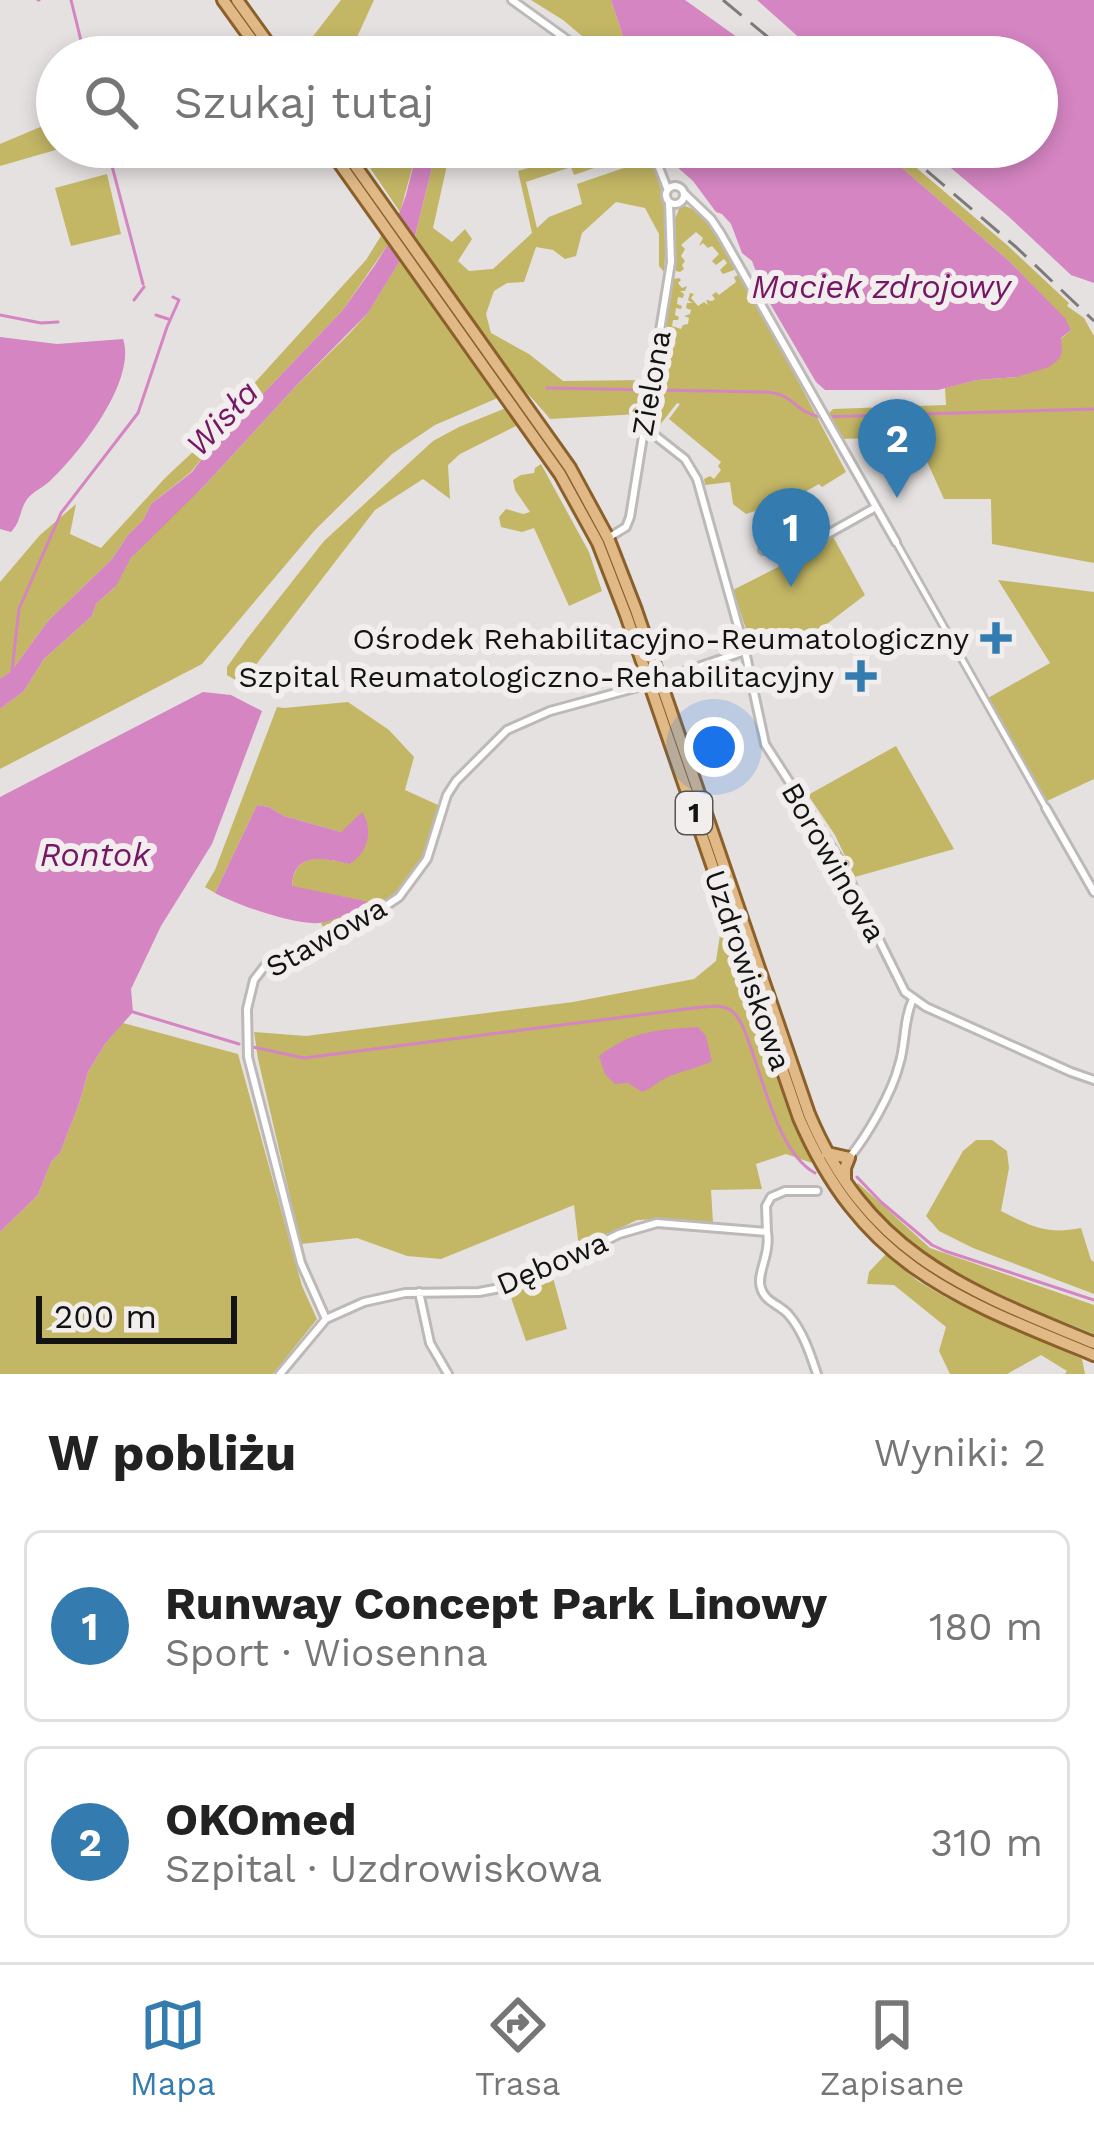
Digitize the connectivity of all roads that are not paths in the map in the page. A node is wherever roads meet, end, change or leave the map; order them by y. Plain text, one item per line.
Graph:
1 (223, 0) edge
2 (237, 0) edge
3 (512, 0) edge
4 (249, 36) edge
5 (263, 36) edge
6 (563, 36) edge
7 (347, 168) edge
8 (353, 168) edge
9 (661, 168) joint
10 (363, 186) junction
11 (677, 186) junction
12 (668, 190) junction
13 (679, 201) junction
14 (472, 339) junction
15 (643, 427) junction
16 (876, 507) junction
17 (608, 538) junction
18 (896, 542) joint
19 (763, 550) dead end
20 (745, 652) junction
21 (655, 682) junction
22 (1046, 808) joint
23 (1094, 892) edge
24 (913, 999) junction
25 (1094, 1080) edge
26 (827, 1154) junction
27 (849, 1158) junction
28 (845, 1183) junction
29 (817, 1191) dead end
30 (767, 1232) junction
31 (419, 1292) junction
32 (326, 1319) junction
33 (1094, 1343) edge
34 (1094, 1355) edge
35 (280, 1374) edge
36 (448, 1374) edge
37 (817, 1374) edge

1 - 4 main road
2 - 5 main road
3 - 6 street
7 - 10 main road, 1
8 - 10 main road, 1
9 - 11 street
9 - 12 street
10 - 14 main road, 1
11 - 12 street
11 - 13 street
12 - 13 street
13 - 15 street, Zielona
13 - 16 street
14 - 17 main road, Uzdrowiskowa / 1
14 - 21 main road, Uzdrowiskowa / 1
15 - 17 street, Zielona
15 - 20 street, Borowinowa
16 - 18 street
16 - 19 street
17 - 21 main road, Uzdrowiskowa / 1
18 - 22 street
20 - 21 street
20 - 24 street, Borowinowa
21 - 26 main road, Uzdrowiskowa / 1
21 - 32 street, Stawowa
21 - 34 main road, Uzdrowiskowa / 1
22 - 23 street
24 - 25 street
24 - 27 street
26 - 27 main road
26 - 28 main road, Uzdrowiskowa / 1
27 - 28 main road
28 - 33 main road, Uzdrowiskowa / 1
29 - 30 street
30 - 31 street, Dębowa
30 - 37 street
31 - 32 street, Dębowa
31 - 36 street
32 - 35 street

